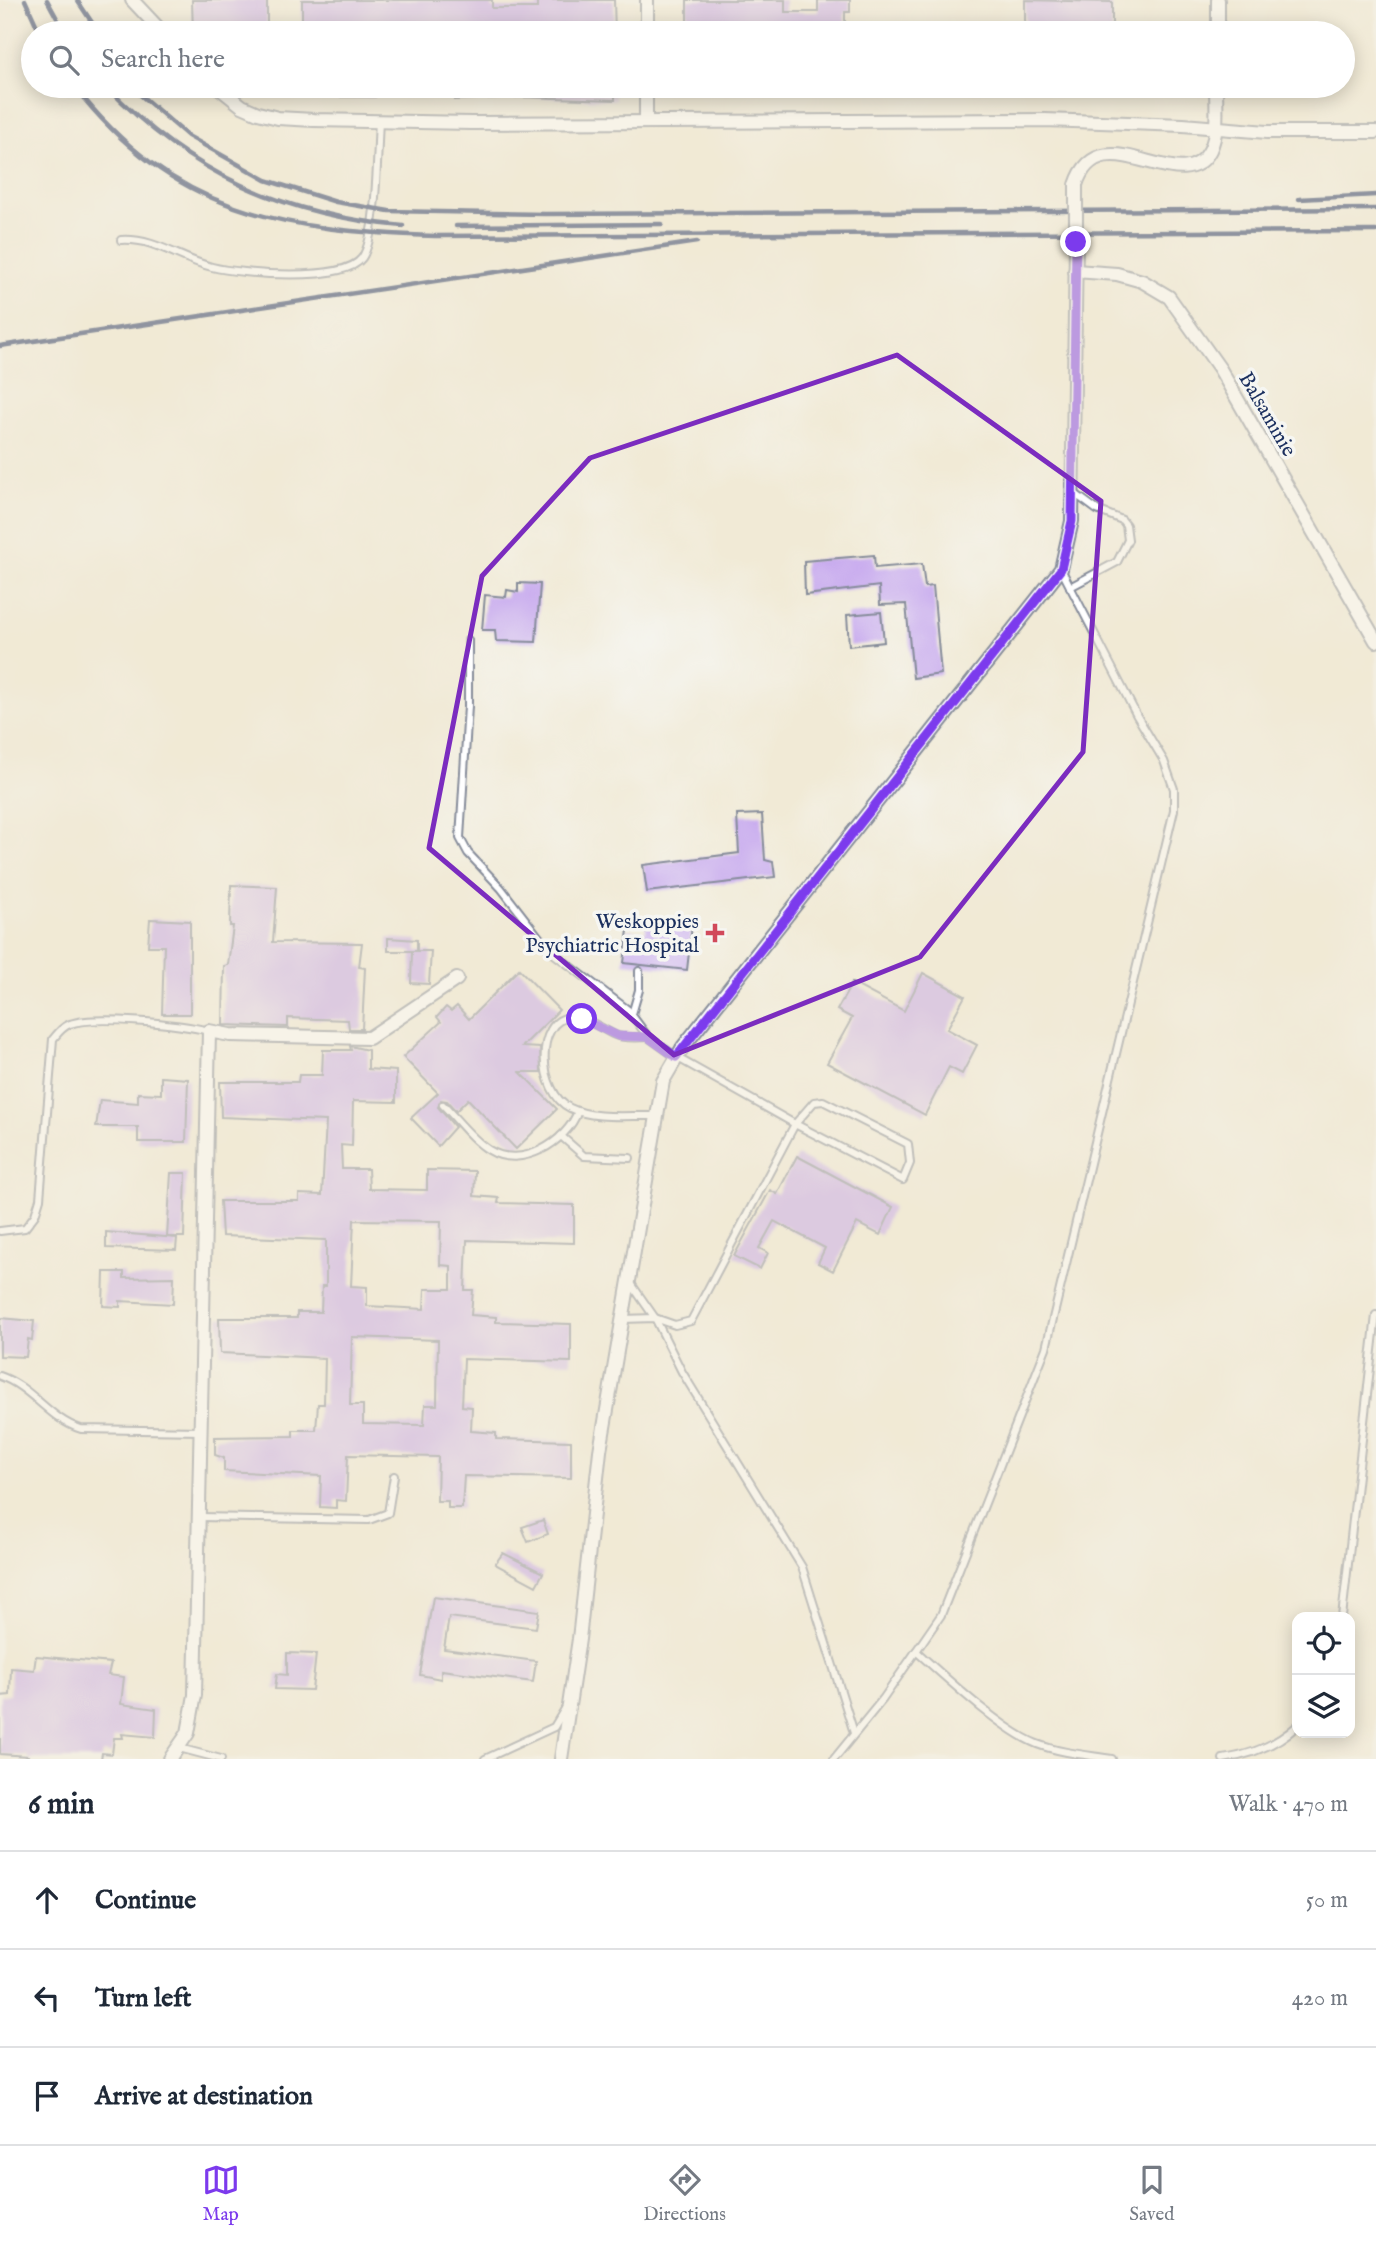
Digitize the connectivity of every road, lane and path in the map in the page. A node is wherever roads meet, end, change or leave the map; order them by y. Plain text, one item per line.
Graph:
1 (132, 0) edge
2 (648, 0) edge
3 (1219, 0) edge
4 (152, 21) edge
5 (647, 21) edge
6 (1218, 21) edge
7 (232, 98) edge
8 (646, 98) edge
9 (1216, 98) edge
10 (379, 121) junction
11 (646, 121) junction
12 (1216, 129) junction
13 (1376, 132) edge
14 (121, 240) dead end
15 (1075, 271) junction
16 (1072, 492) junction
17 (1061, 569) junction
18 (1070, 587) junction
19 (468, 640) dead end
20 (1376, 641) edge
21 (639, 971) dead end
22 (457, 979) dead end
23 (632, 1014) junction
24 (209, 1031) junction
25 (648, 1037) junction
26 (676, 1057) junction
27 (443, 1105) dead end
28 (578, 1111) junction
29 (658, 1116) junction
30 (794, 1124) junction
31 (561, 1136) junction
32 (630, 1158) dead end
33 (0, 1231) edge
34 (631, 1282) junction
35 (1376, 1315) edge
36 (655, 1318) junction
37 (622, 1319) junction
38 (0, 1376) edge
39 (202, 1431) junction
40 (394, 1476) dead end
41 (200, 1517) junction
42 (1343, 1612) edge
43 (916, 1651) junction
44 (571, 1698) junction
45 (1292, 1730) edge
46 (854, 1733) junction
47 (179, 1748) junction
48 (170, 1759) edge
49 (221, 1759) edge
50 (485, 1759) edge
51 (561, 1759) edge
52 (834, 1759) edge
53 (1112, 1759) edge
54 (1223, 1759) edge

1 - 4 street
2 - 5 street
3 - 6 street
7 - 10 street
8 - 11 street
9 - 12 street
10 - 11 street
10 - 14 lane
11 - 12 street
12 - 13 street
12 - 15 street, bridge
15 - 16 street
15 - 20 street, Balsaminie
16 - 17 street
16 - 18 lane
17 - 18 lane
17 - 26 street
18 - 43 lane
19 - 23 lane
21 - 23 lane
22 - 24 street
23 - 25 lane
24 - 33 lane
24 - 39 street
25 - 26 lane
25 - 28 lane
26 - 29 street
26 - 30 lane
27 - 31 lane
28 - 29 lane
28 - 31 lane
29 - 34 street
30 - 30 lane
30 - 36 lane
31 - 32 lane
34 - 36 lane
34 - 37 street
35 - 42 lane
36 - 37 lane
36 - 46 lane
37 - 44 street
38 - 39 lane
39 - 41 street
40 - 41 lane
41 - 47 street
43 - 46 lane
43 - 53 lane
44 - 50 lane
44 - 51 street
45 - 54 lane
46 - 52 lane
47 - 48 street
47 - 49 lane

